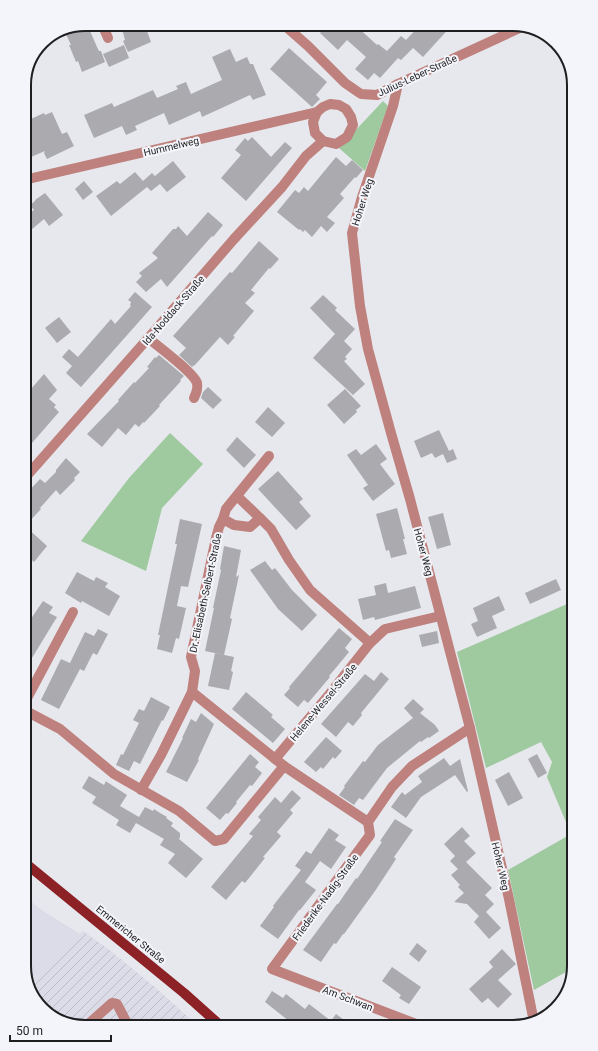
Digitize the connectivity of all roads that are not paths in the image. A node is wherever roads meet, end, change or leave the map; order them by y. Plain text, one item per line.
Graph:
1 (105, 31) edge
2 (291, 31) edge
3 (504, 31) edge
4 (108, 38) dead end
5 (398, 84) junction
6 (317, 112) junction
7 (323, 141) junction
8 (31, 178) edge
9 (148, 338) junction
10 (194, 398) dead end
11 (269, 456) dead end
12 (31, 471) edge
13 (237, 496) junction
14 (260, 518) junction
15 (223, 519) junction
16 (73, 612) dead end
17 (440, 616) junction
18 (370, 643) junction
19 (31, 691) edge
20 (192, 692) junction
21 (31, 714) edge
22 (470, 728) junction
23 (274, 759) junction
24 (284, 766) junction
25 (141, 790) junction
26 (368, 822) junction
27 (31, 868) edge
28 (272, 969) joint
29 (533, 1016) edge
30 (93, 1020) edge
31 (125, 1020) edge
32 (214, 1020) edge
33 (406, 1020) edge

1 - 4 street
2 - 5 street, Julius-Leber-Straße
3 - 5 street, Julius-Leber-Straße
5 - 17 street, Hoher Weg
6 - 7 street
6 - 7 street
6 - 8 street, Hummelweg
7 - 9 street, Ida-Noddack-Straße
9 - 10 street
9 - 12 street, Ida-Noddack-Straße
11 - 13 street, Dr.-Elisabeth-Selbert-Straße
13 - 14 street
13 - 15 street, Dr.-Elisabeth-Selbert-Straße
14 - 15 street, Dr.-Elisabeth-Selbert-Straße
14 - 18 street
15 - 20 street, Dr.-Elisabeth-Selbert-Straße
16 - 19 street
17 - 18 street, Helene-Wessel-Straße
17 - 22 street, Hoher Weg
18 - 23 street, Helene-Wessel-Straße
20 - 23 street
20 - 25 street, Dr.-Elisabeth-Selbert-Straße
21 - 25 street
22 - 26 street, Friederike-Nadig-Straße
22 - 29 street, Hoher Weg
23 - 24 street
24 - 25 street
24 - 26 street
26 - 28 street, Friederike-Nadig-Straße
27 - 32 main road, Emmericher Straße
28 - 33 street, Am Schwan
30 - 31 street

